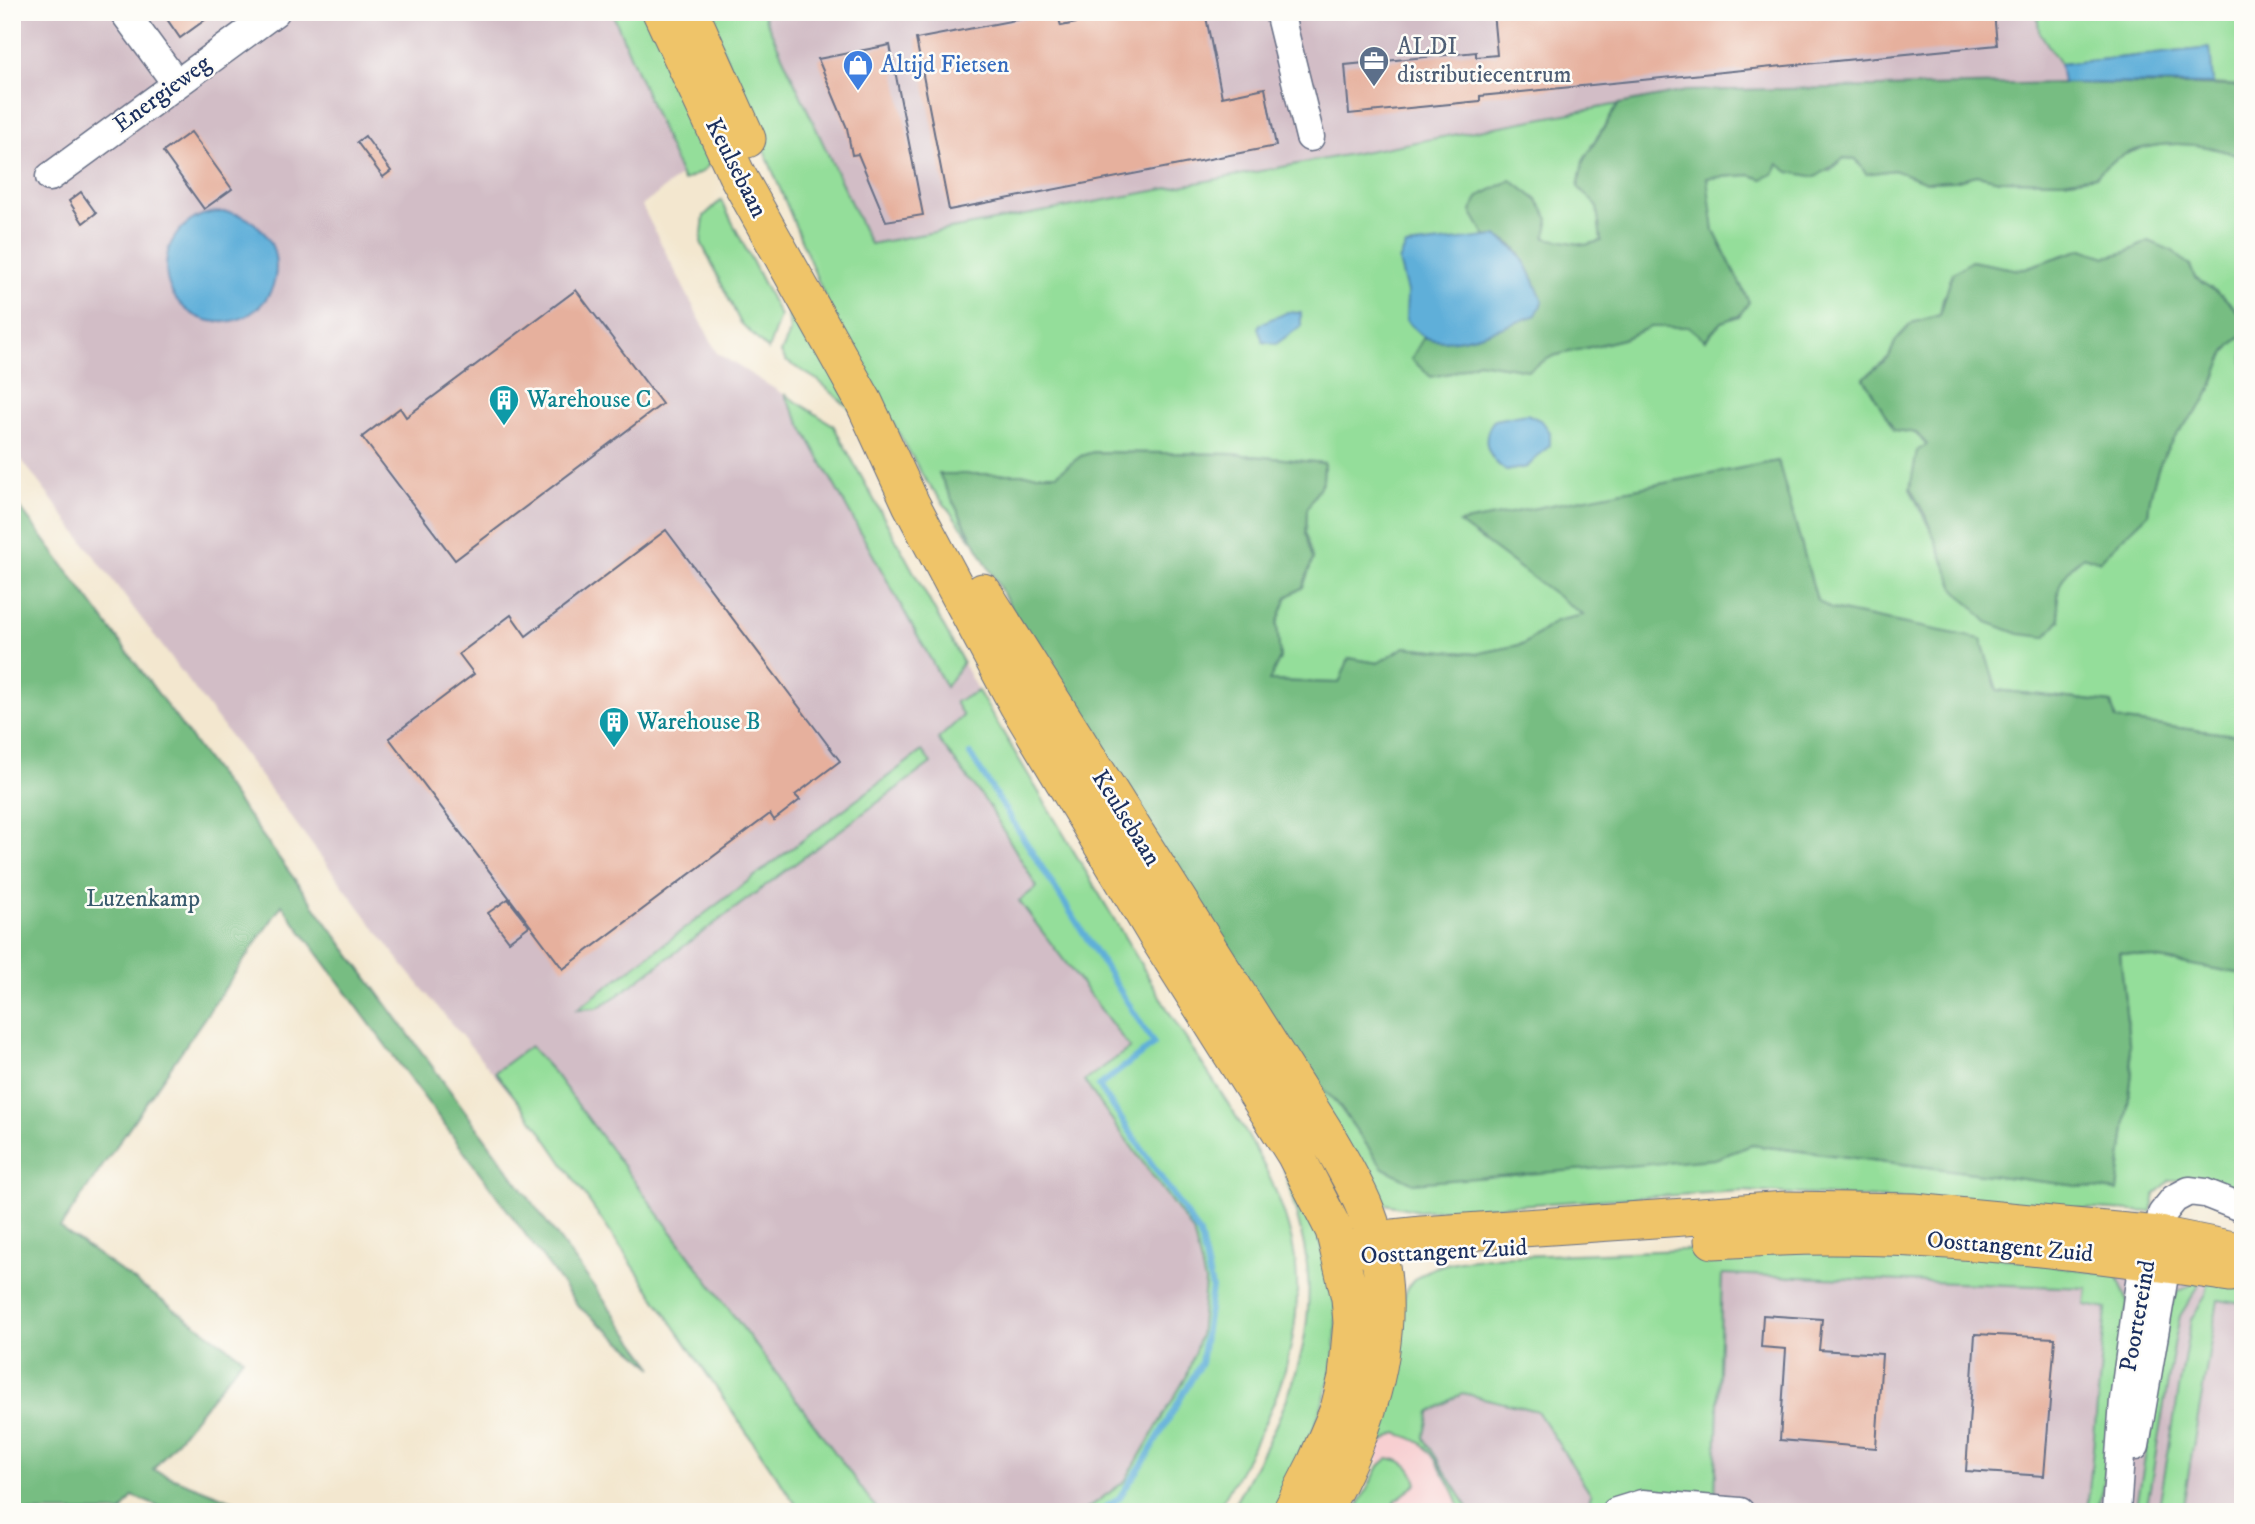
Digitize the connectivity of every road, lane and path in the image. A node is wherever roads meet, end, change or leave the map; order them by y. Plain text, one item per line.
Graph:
1 (124, 12) edge
2 (275, 12) edge
3 (661, 12) edge
4 (690, 12) edge
5 (1279, 12) edge
6 (176, 83) junction
7 (1310, 138) dead end
8 (50, 177) dead end
9 (820, 320) junction
10 (864, 402) junction
11 (2243, 1208) edge
12 (1377, 1250) junction
13 (2243, 1252) edge
14 (2156, 1253) junction
15 (1342, 1256) junction
16 (2243, 1275) edge
17 (1291, 1512) edge
18 (1322, 1512) edge
19 (1616, 1512) edge
20 (1740, 1512) edge
21 (2118, 1512) edge

1 - 6 street
2 - 6 street, Energieweg
3 - 9 main road, Keulsebaan
4 - 9 main road, Keulsebaan
5 - 7 street
6 - 8 street, Energieweg
9 - 10 main road, Keulsebaan
10 - 12 main road, Keulsebaan
10 - 15 main road, Keulsebaan
11 - 14 street, Poortereind
12 - 14 main road, Oosttangent Zuid
12 - 15 main road, Oosttangent Zuid
12 - 18 main road, Keulsebaan
13 - 14 main road, Oosttangent Zuid
14 - 16 main road, Oosttangent Zuid
14 - 21 street, Poortereind
15 - 17 main road, Keulsebaan
19 - 20 street

